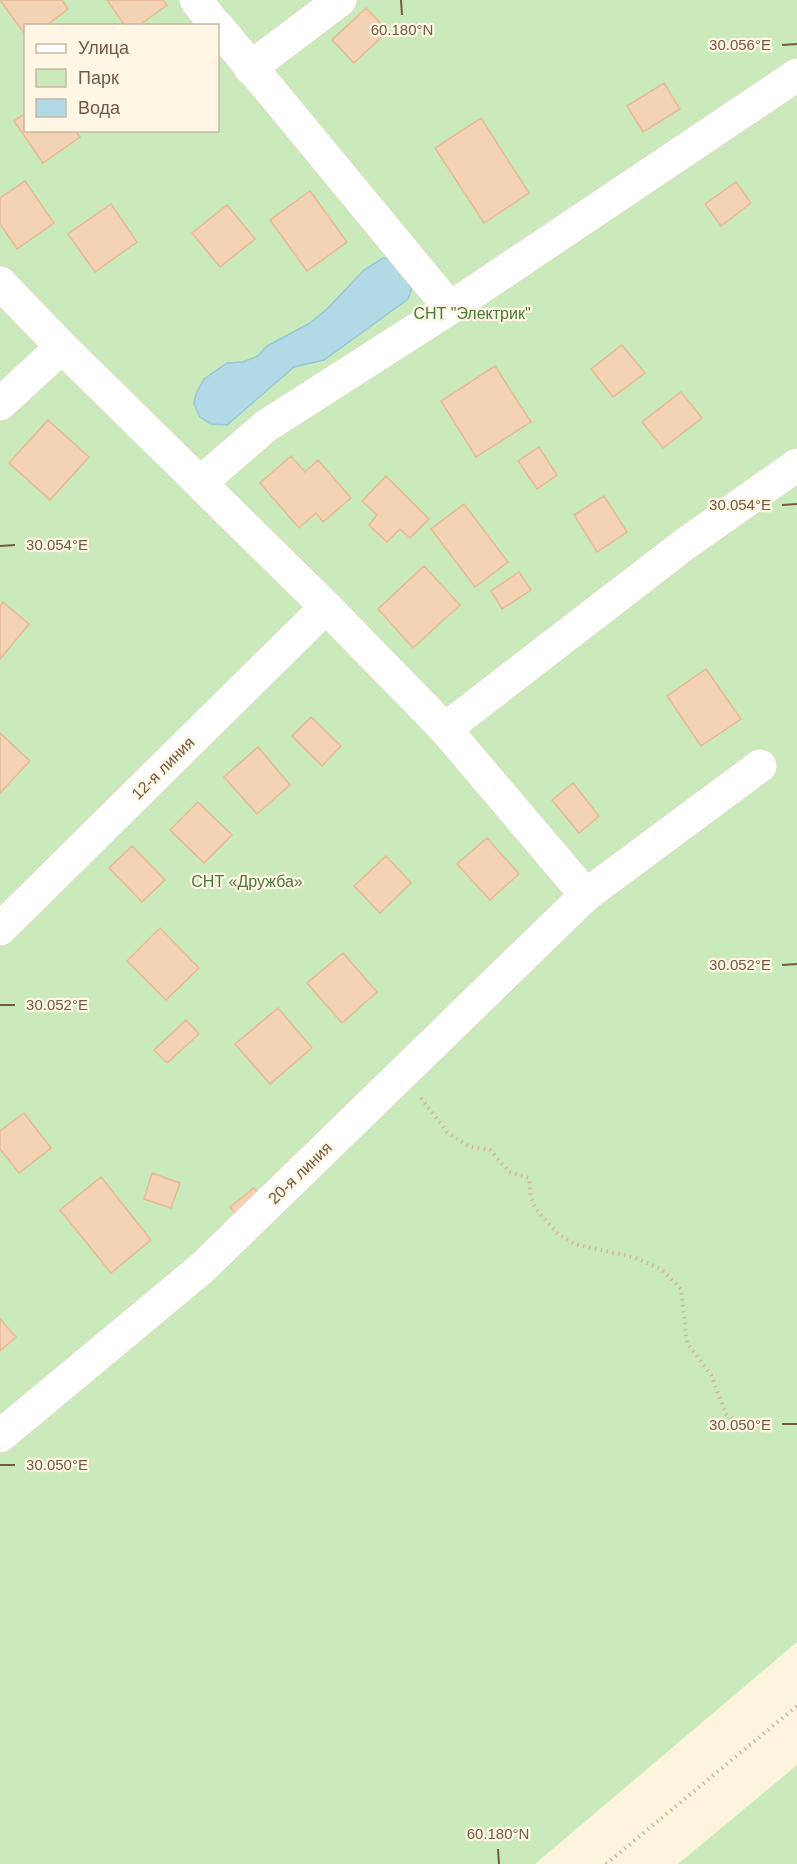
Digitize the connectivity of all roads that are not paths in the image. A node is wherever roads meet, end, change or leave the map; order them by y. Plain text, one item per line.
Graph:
1 (196, 0) edge
2 (340, 0) edge
3 (215, 24) edge
4 (219, 29) edge
5 (250, 68) junction
6 (797, 75) edge
7 (0, 283) edge
8 (450, 308) junction
9 (62, 347) junction
10 (0, 404) edge
11 (797, 465) edge
12 (200, 483) junction
13 (326, 607) junction
14 (445, 729) junction
15 (760, 766) dead end
16 (586, 896) junction
17 (0, 929) edge
18 (0, 1436) edge

1 - 3 street
2 - 5 street
4 - 5 street
5 - 8 street
6 - 8 street
7 - 9 street
8 - 12 street
9 - 10 street
9 - 12 street
11 - 14 street
12 - 13 street
13 - 14 street
13 - 17 street, 12-я линия
14 - 16 street
15 - 16 street, 20-я линия
16 - 18 street, 20-я линия

